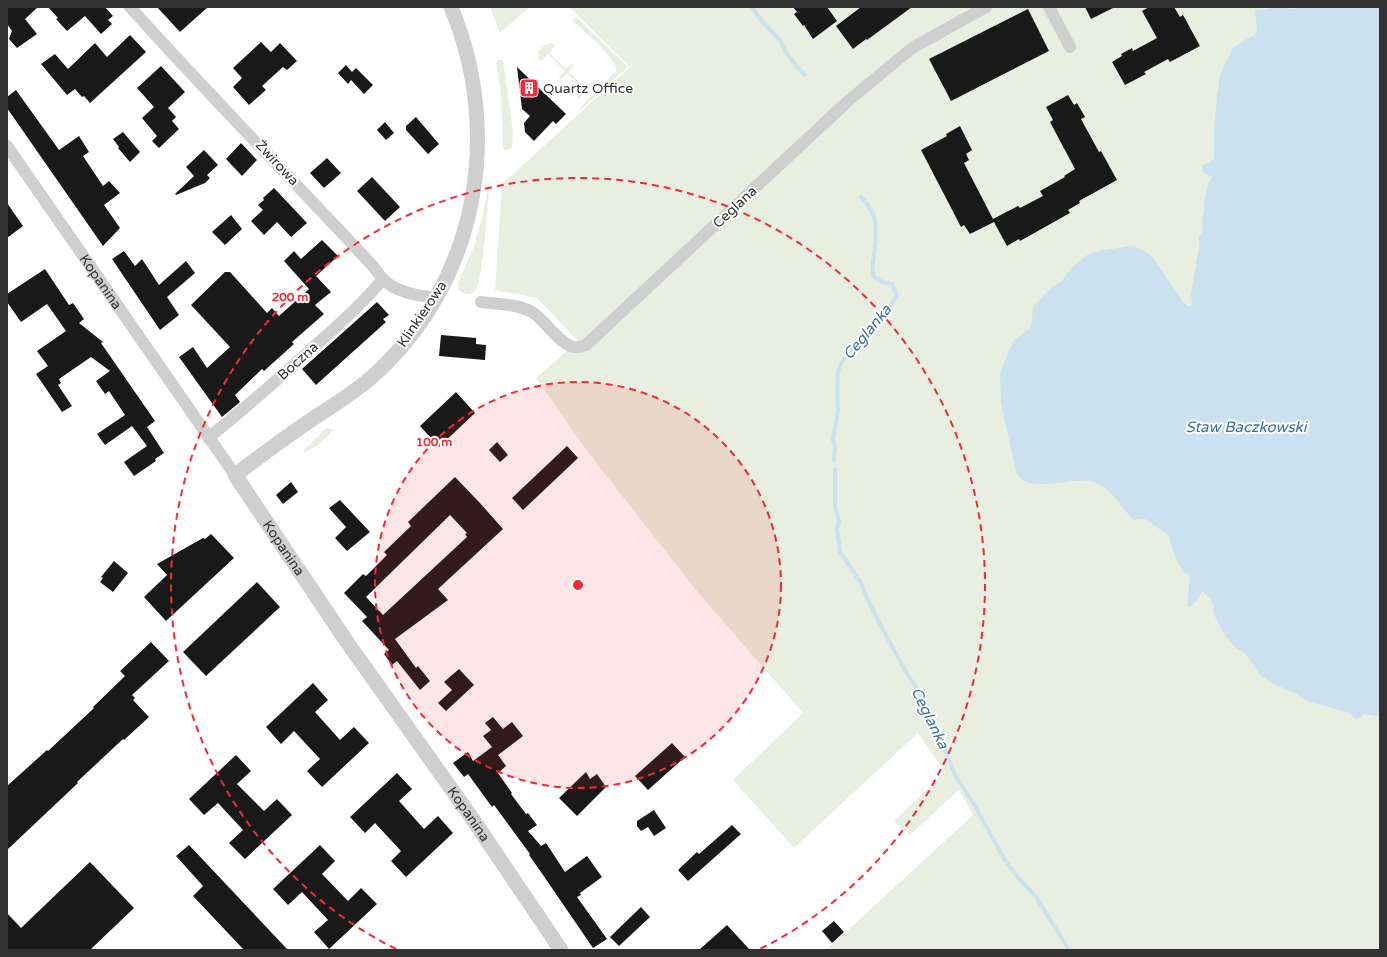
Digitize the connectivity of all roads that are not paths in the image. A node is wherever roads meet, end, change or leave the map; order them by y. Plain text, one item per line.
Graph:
1 (130, 7) edge
2 (451, 7) edge
3 (986, 7) edge
4 (1050, 7) edge
5 (1070, 47) dead end
6 (7, 146) edge
7 (383, 280) junction
8 (436, 298) junction
9 (481, 302) dead end
10 (208, 438) junction
11 (235, 475) junction
12 (562, 950) edge

1 - 7 street, Żwirowa
2 - 8 street, Klinkierowa
3 - 9 street, Ceglana
4 - 5 street
6 - 10 street, Kopanina
7 - 8 street, Żwirowa
7 - 10 street, Boczna
8 - 11 street, Klinkierowa
10 - 11 street, Kopanina
11 - 12 street, Kopanina

